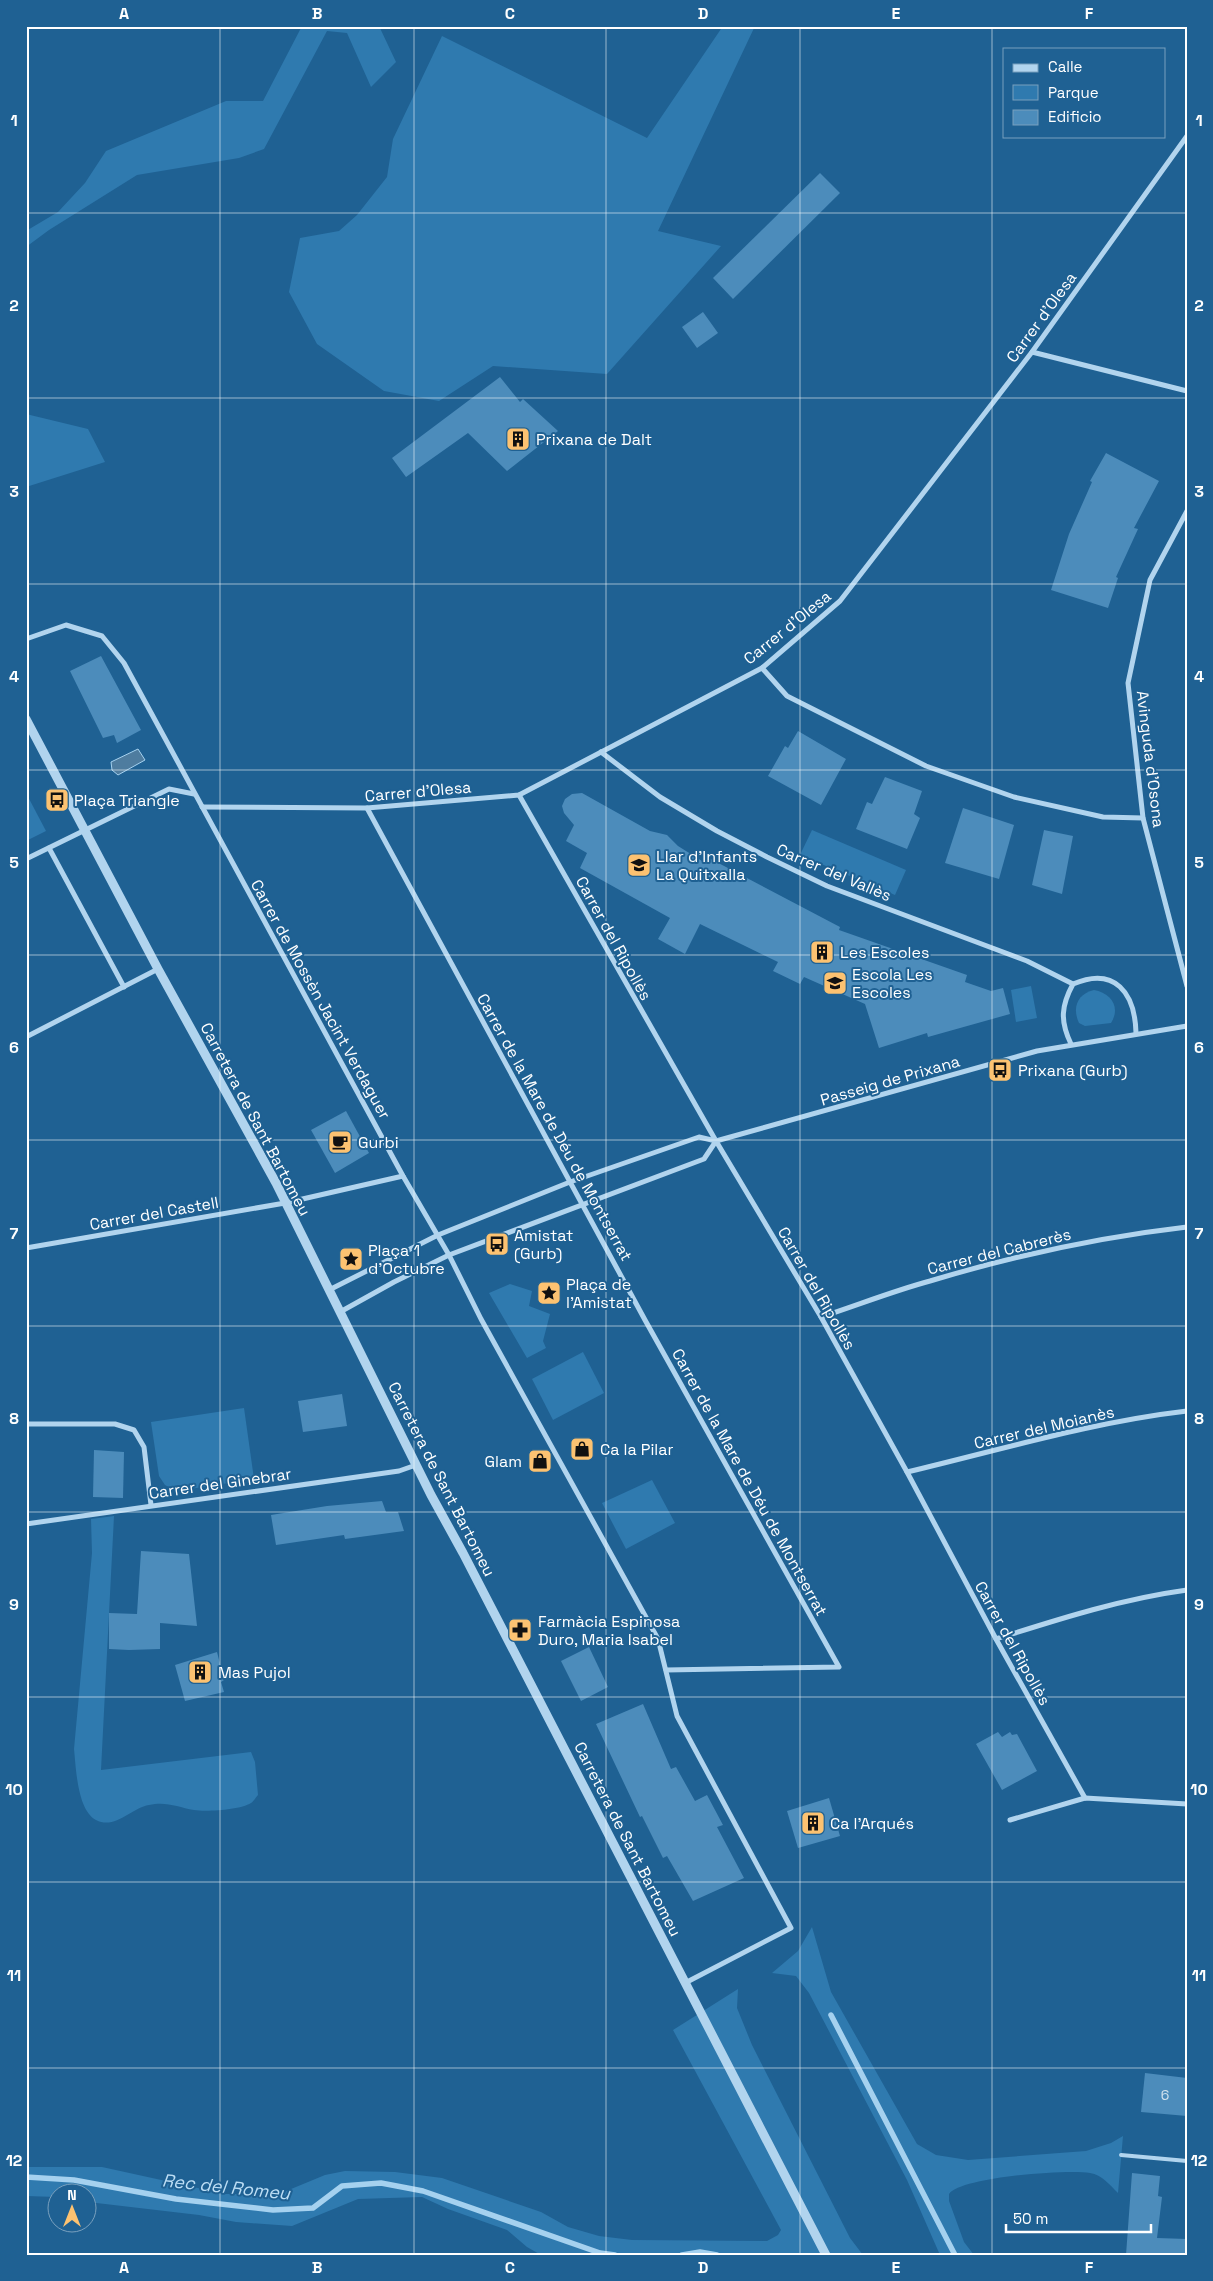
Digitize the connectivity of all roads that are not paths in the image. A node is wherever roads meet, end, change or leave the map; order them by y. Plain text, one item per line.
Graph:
1 (1187, 136) edge
2 (1032, 352) junction
3 (1187, 391) edge
4 (1187, 511) edge
5 (26, 639) edge
6 (762, 668) junction
7 (26, 719) edge
8 (602, 752) junction
9 (194, 794) junction
10 (519, 795) junction
11 (202, 807) junction
12 (367, 808) junction
13 (1143, 818) junction
14 (85, 830) junction
15 (49, 848) junction
16 (26, 859) edge
17 (158, 969) junction
18 (1073, 984) junction
19 (1187, 986) edge
20 (124, 987) junction
21 (1187, 1026) edge
22 (1136, 1033) junction
23 (26, 1037) edge
24 (1071, 1044) junction
25 (716, 1141) junction
26 (403, 1176) junction
27 (570, 1182) junction
28 (285, 1203) junction
29 (583, 1204) junction
30 (1187, 1227) edge
31 (438, 1235) junction
32 (26, 1248) edge
33 (449, 1255) junction
34 (329, 1290) junction
35 (339, 1312) junction
36 (821, 1317) junction
37 (1187, 1411) edge
38 (26, 1424) edge
39 (416, 1465) junction
40 (907, 1472) junction
41 (152, 1505) junction
42 (26, 1524) edge
43 (1187, 1590) edge
44 (996, 1640) junction
45 (666, 1670) junction
46 (1085, 1798) junction
47 (1187, 1804) edge
48 (1010, 1820) dead end
49 (685, 1983) junction
50 (1121, 2155) dead end
51 (1187, 2160) edge
52 (826, 2255) edge

1 - 2 street, Carrer d'Olesa
2 - 3 street
2 - 6 street, Carrer d'Olesa
4 - 13 street, Avinguda d'Osona
5 - 9 street, Carrer de Mossèn Jacint Verdaguer
6 - 8 street, Carrer d'Olesa
6 - 13 street
7 - 14 street, Carretera de Sant Bartomeu
8 - 10 street, Carrer d'Olesa
8 - 18 street, Carrer del Vallès
9 - 11 street, Carrer de Mossèn Jacint Verdaguer
9 - 14 street
10 - 12 street, Carrer d'Olesa
10 - 25 street, Carrer del Ripollès
11 - 12 street, Carrer d'Olesa
11 - 26 street, Carrer de Mossèn Jacint Verdaguer
12 - 27 street, Carrer de la Mare de Déu de Montserrat
13 - 19 street, Avinguda d'Osona
14 - 15 street
14 - 17 street, Carretera de Sant Bartomeu
15 - 16 street
15 - 20 street
17 - 20 street
17 - 28 street, Carretera de Sant Bartomeu
18 - 22 street
18 - 24 street
20 - 23 street
21 - 22 street
22 - 24 street
24 - 25 street, Passeig de Prixana
25 - 27 street, Passeig de Prixana
25 - 29 street
25 - 36 street, Carrer del Ripollès
26 - 28 street
26 - 31 street, Carrer de Mossèn Jacint Verdaguer
27 - 29 street, Carrer de la Mare de Déu de Montserrat
27 - 31 street, Passeig de Prixana
28 - 32 street, Carrer del Castell
28 - 34 street, Carretera de Sant Bartomeu
29 - 33 street
29 - 45 street, Carrer de la Mare de Déu de Montserrat
30 - 36 street, Carrer del Cabrerès
31 - 33 street, Carrer de Mossèn Jacint Verdaguer
31 - 34 street, Passeig de Prixana
33 - 35 street
33 - 45 street, Carrer de Mossèn Jacint Verdaguer
34 - 35 street, Carretera de Sant Bartomeu
35 - 39 street, Carretera de Sant Bartomeu
36 - 40 street, Carrer del Ripollès
37 - 40 street, Carrer del Moianès
38 - 41 street
39 - 41 street, Carrer del Ginebrar
39 - 49 street, Carretera de Sant Bartomeu
40 - 44 street, Carrer del Ripollès
41 - 42 street, Carrer del Ginebrar
43 - 44 street
44 - 46 street, Carrer del Ripollès
45 - 49 street, Carrer de Mossèn Jacint Verdaguer
46 - 47 street
46 - 48 street
49 - 52 street, Carretera de Sant Bartomeu
50 - 51 lane

